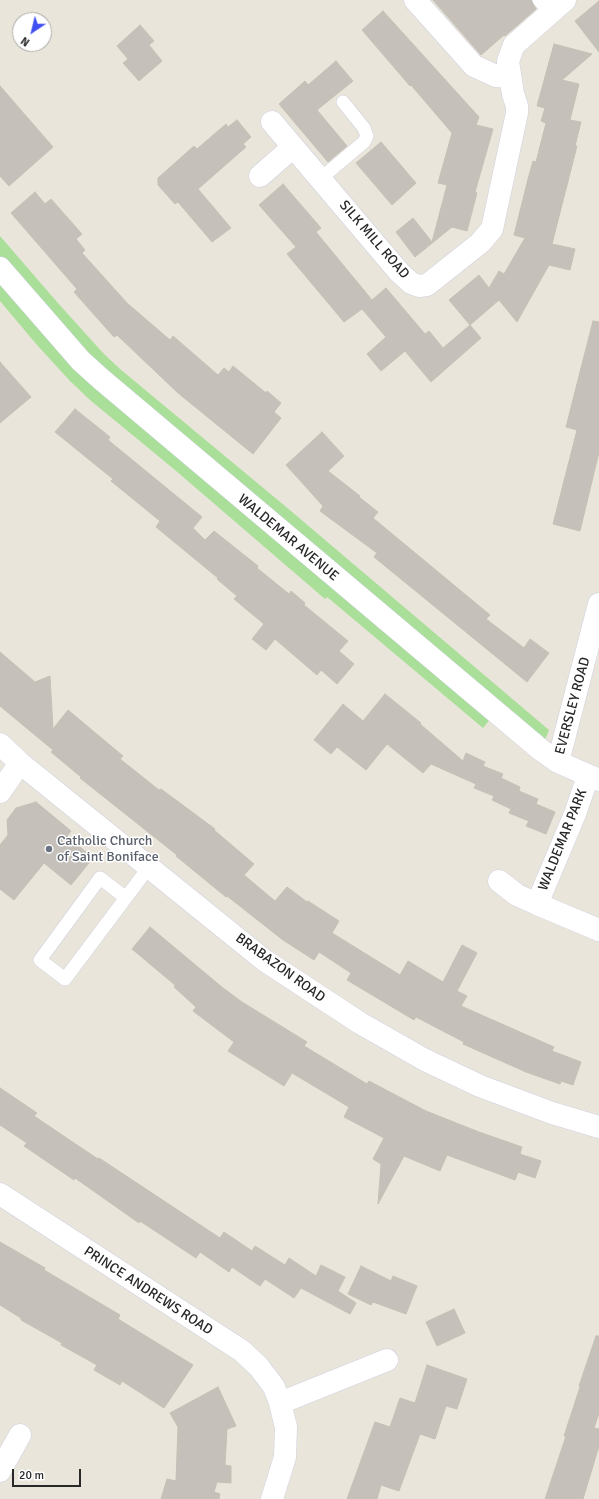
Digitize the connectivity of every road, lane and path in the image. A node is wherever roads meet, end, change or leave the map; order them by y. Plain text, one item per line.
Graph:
1 (415, 0) edge
2 (552, 4) edge
3 (510, 77) junction
4 (343, 102) dead end
5 (272, 122) dead end
6 (293, 147) junction
7 (260, 176) dead end
8 (320, 179) junction
9 (0, 268) edge
10 (599, 604) edge
11 (0, 744) edge
12 (558, 762) junction
13 (20, 763) junction
14 (593, 778) edge
15 (0, 792) edge
16 (149, 867) junction
17 (498, 882) dead end
18 (125, 897) junction
19 (537, 904) junction
20 (599, 930) edge
21 (599, 1127) edge
22 (0, 1194) edge
23 (387, 1360) dead end
24 (280, 1403) junction
25 (20, 1435) dead end
26 (0, 1471) edge
27 (272, 1499) edge

1 - 3 street
2 - 3 street, SILK MILL ROAD
3 - 8 street, SILK MILL ROAD
4 - 8 lane
5 - 6 street, SILK MILL ROAD
6 - 7 street
6 - 8 street, SILK MILL ROAD
9 - 12 street, WALDEMAR AVENUE
10 - 12 street, EVERSLEY ROAD
11 - 13 street, BRABAZON ROAD
12 - 14 street, WALDEMAR AVENUE
13 - 15 street
13 - 16 street, BRABAZON ROAD
14 - 19 street, WALDEMAR PARK
16 - 18 lane
16 - 21 street, BRABAZON ROAD
17 - 19 street, WALDEMAR PARK
18 - 18 lane
19 - 20 street, WALDEMAR PARK
22 - 24 street, PRINCE ANDREWS ROAD
23 - 24 street
24 - 27 street, PRINCE ANDREWS ROAD
25 - 26 street

